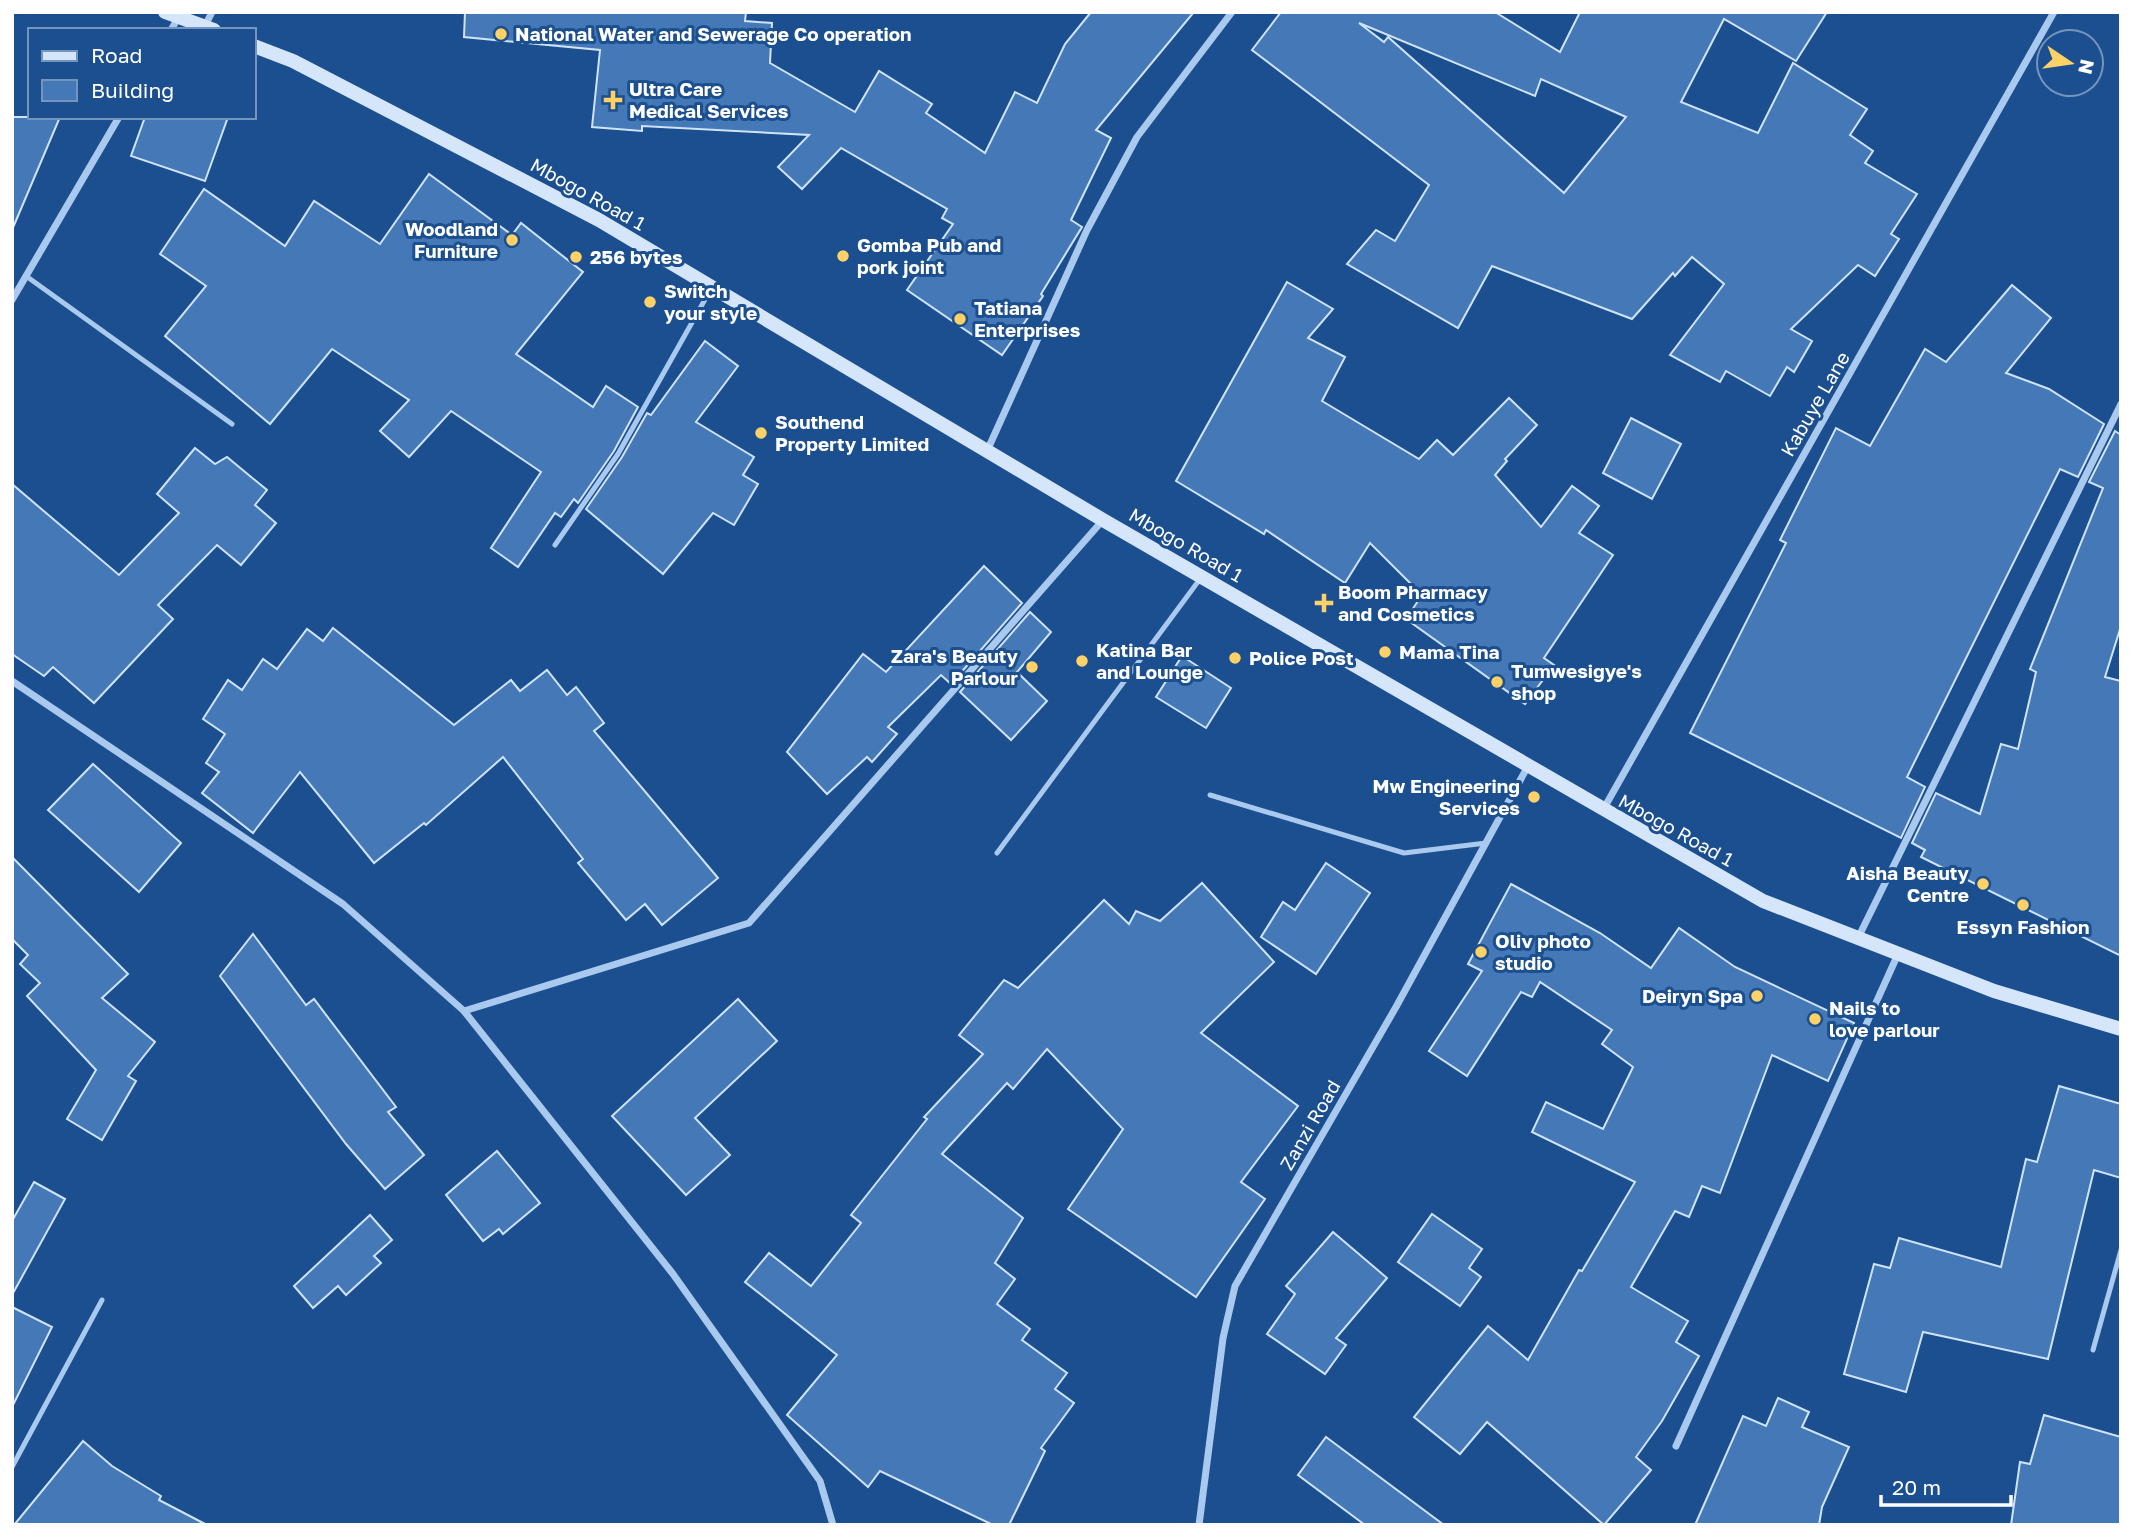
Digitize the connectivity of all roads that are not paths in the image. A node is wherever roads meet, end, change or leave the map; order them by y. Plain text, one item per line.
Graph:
1 (212, 12) edge
2 (1232, 12) edge
3 (2054, 12) edge
4 (171, 20) edge
5 (209, 28) edge
6 (256, 47) edge
7 (118, 119) edge
8 (26, 276) junction
9 (712, 288) junction
10 (12, 300) edge
11 (2121, 404) edge
12 (232, 424) dead end
13 (987, 452) junction
14 (1103, 520) junction
15 (555, 545) dead end
16 (1202, 577) junction
17 (12, 681) edge
18 (1528, 766) junction
19 (1210, 794) dead end
20 (1603, 810) junction
21 (1486, 843) junction
22 (997, 853) dead end
23 (1858, 938) junction
24 (1898, 953) junction
25 (464, 1012) junction
26 (2121, 1029) edge
27 (2121, 1250) edge
28 (102, 1300) dead end
29 (2093, 1350) dead end
30 (1676, 1447) dead end
31 (12, 1467) edge
32 (833, 1525) edge
33 (1199, 1525) edge

1 - 5 street
2 - 13 street
3 - 20 street, Kabuye Lane
4 - 5 main road
6 - 9 main road, Mbogo Road 1
7 - 8 street
8 - 10 street
8 - 12 lane
9 - 13 main road, Mbogo Road 1
9 - 15 lane
11 - 23 street
13 - 14 main road, Mbogo Road 1
14 - 16 main road, Mbogo Road 1
14 - 25 street
16 - 18 main road, Mbogo Road 1
16 - 22 lane
17 - 25 street
18 - 20 main road, Mbogo Road 1
18 - 21 street, Zanzi Road
19 - 21 lane
20 - 23 main road, Mbogo Road 1
21 - 33 street, Zanzi Road
23 - 24 main road, Mbogo Road 1
24 - 26 main road, Mbogo Road 1
24 - 30 street
25 - 32 street
27 - 29 lane
28 - 31 lane

